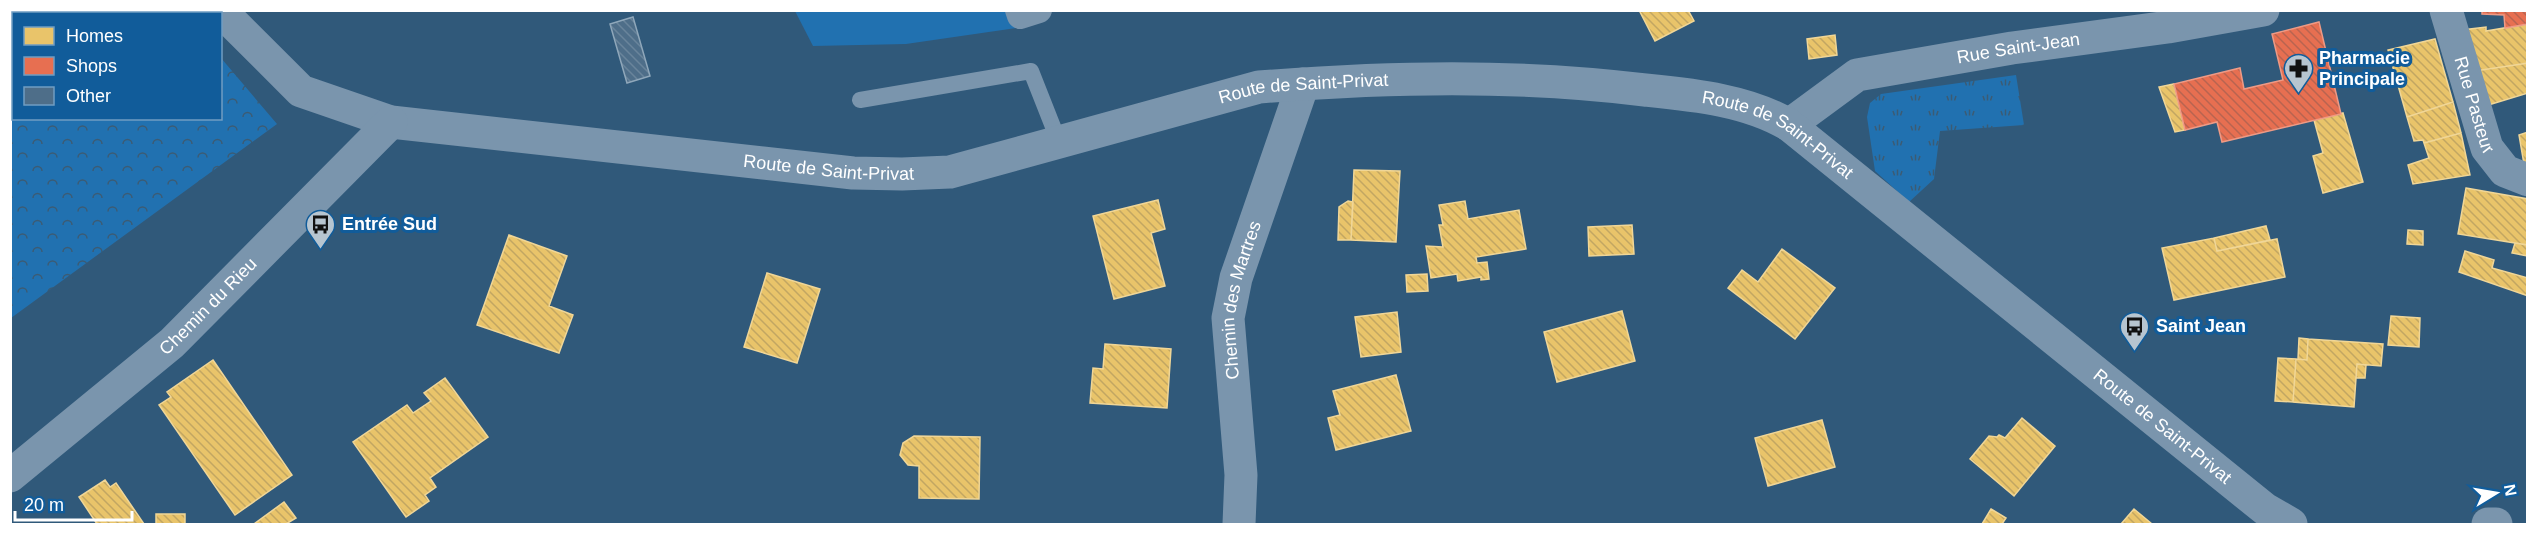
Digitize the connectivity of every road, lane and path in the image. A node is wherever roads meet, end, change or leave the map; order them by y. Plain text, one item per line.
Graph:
1 (220, 10) edge
2 (1018, 10) edge
3 (1039, 10) edge
4 (2263, 10) edge
5 (2446, 10) edge
6 (1304, 84) junction
7 (860, 100) dead end
8 (391, 122) junction
9 (1789, 125) junction
10 (1059, 142) junction
11 (2528, 180) edge
12 (10, 477) edge
13 (1239, 525) edge
14 (2291, 525) edge
15 (2488, 525) edge
16 (2496, 525) edge

1 - 8 street, Route de Saint-Privat
2 - 3 street
4 - 9 street, Rue Saint-Jean
5 - 11 street, Rue Pasteur
6 - 9 street, Route de Saint-Privat
6 - 10 street, Route de Saint-Privat
6 - 13 street, Chemin des Martres
7 - 10 lane
8 - 10 street, Route de Saint-Privat
8 - 12 street, Chemin du Rieu
9 - 14 street, Route de Saint-Privat
15 - 16 street

